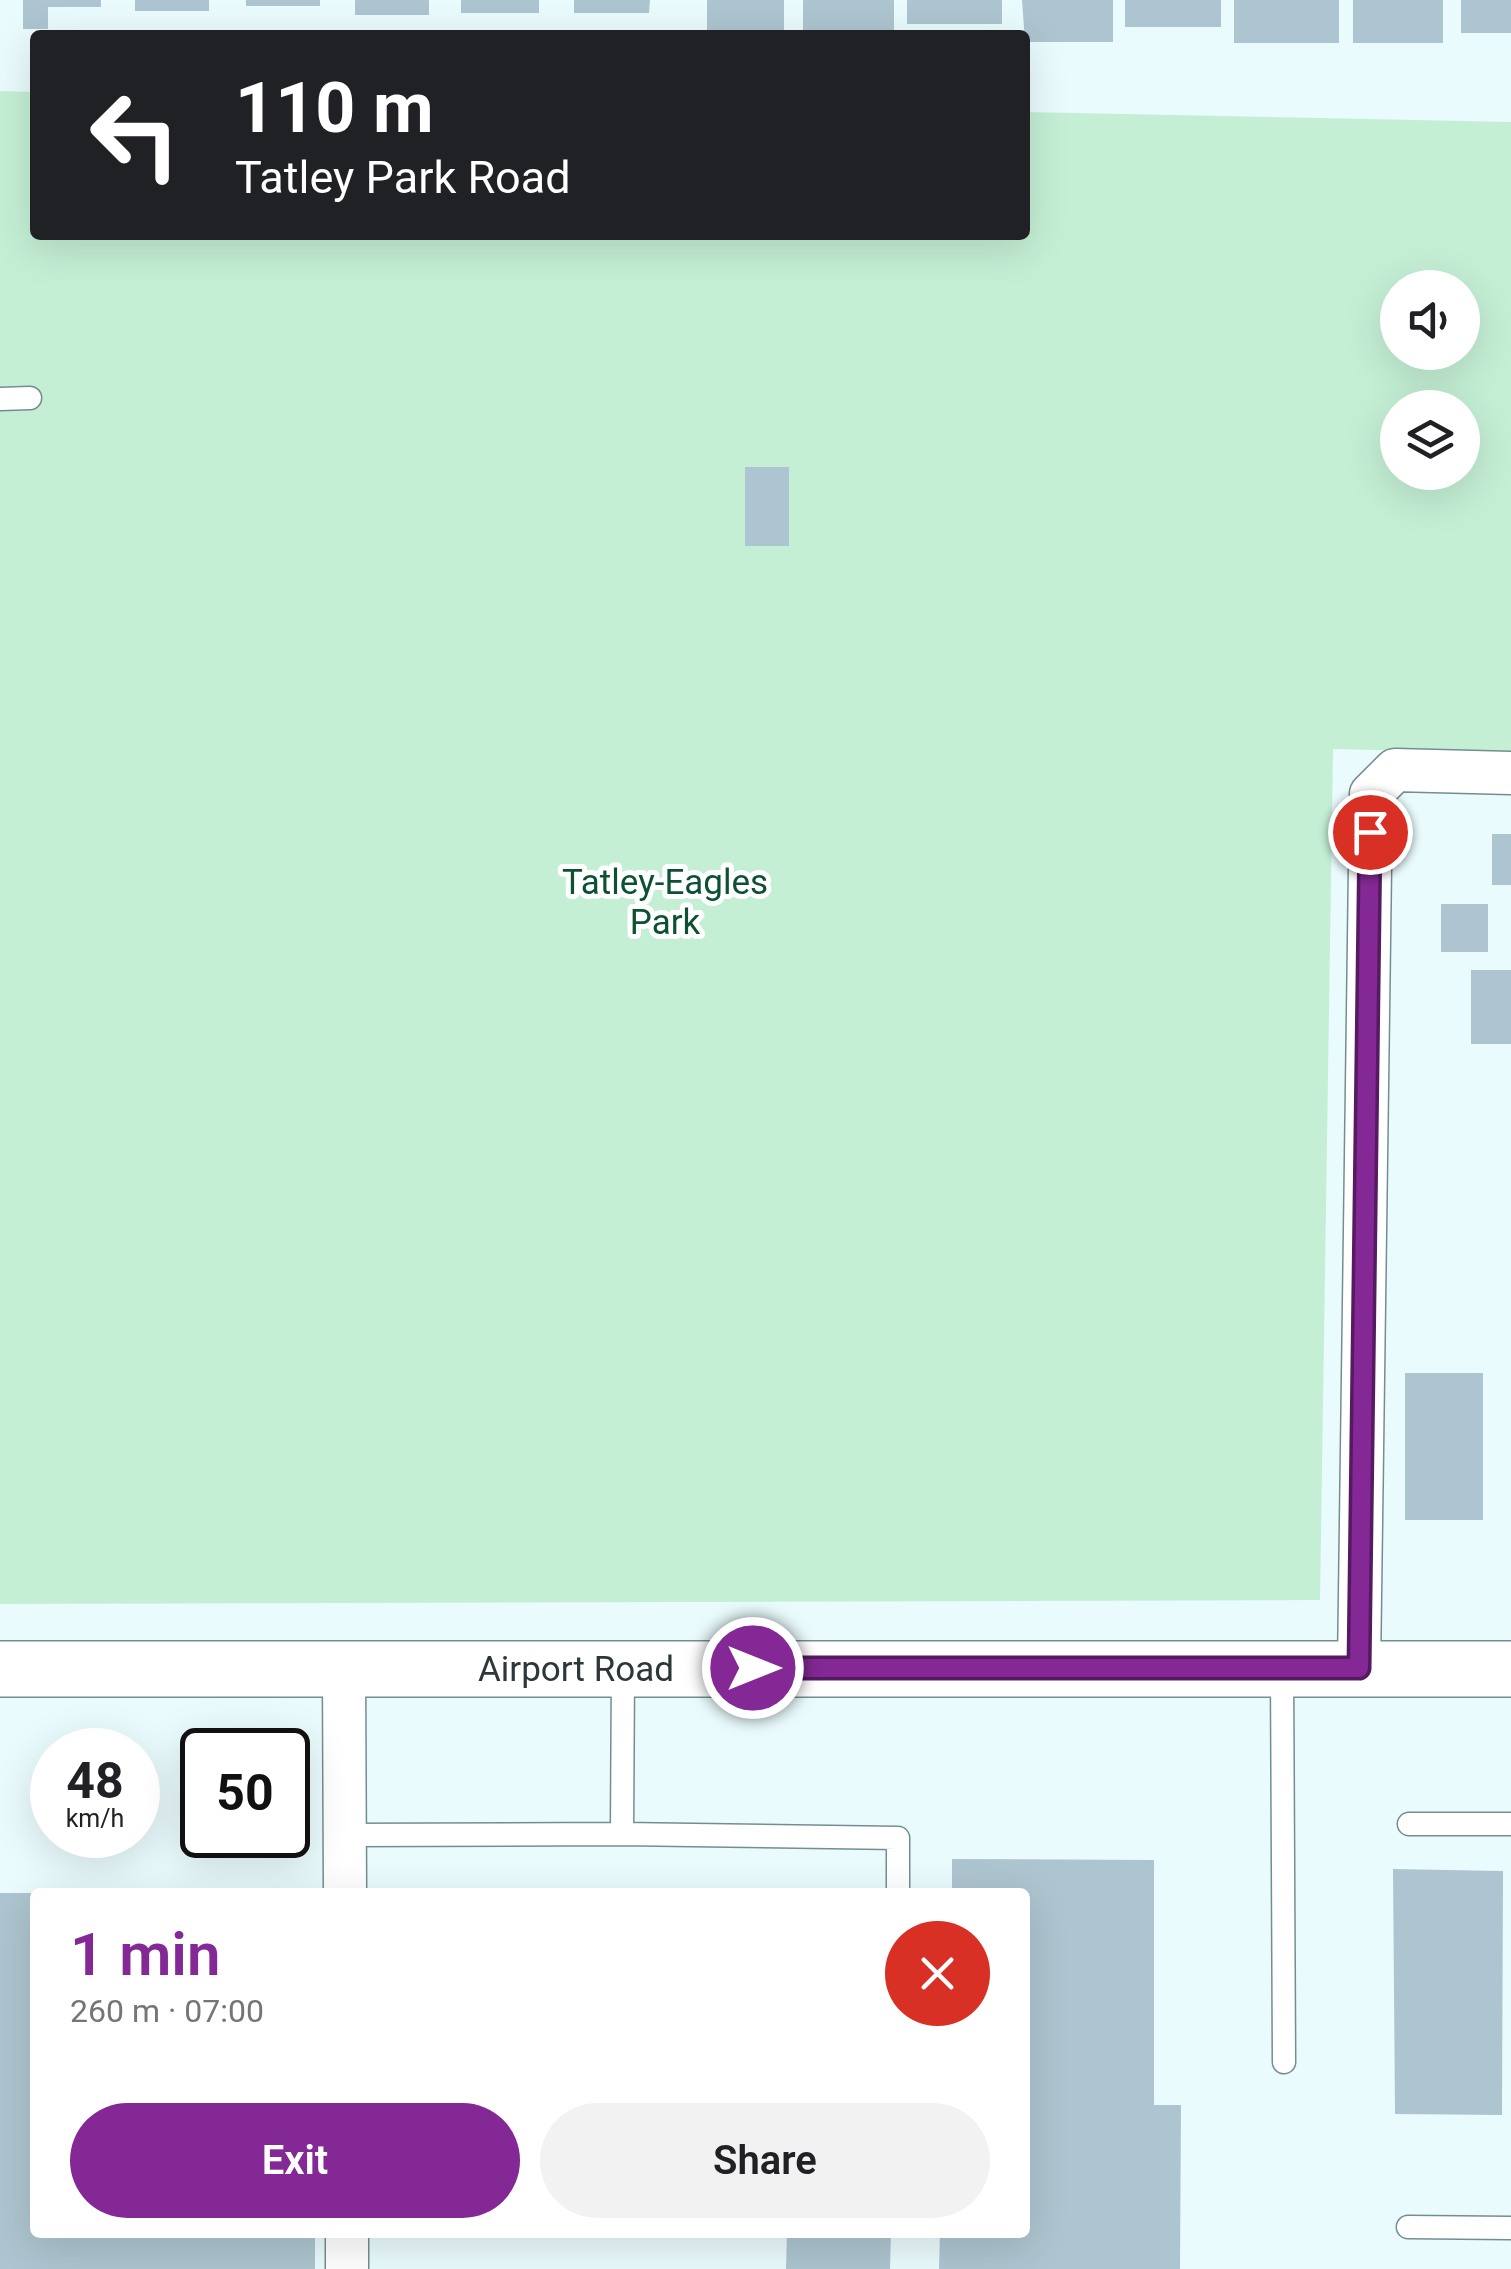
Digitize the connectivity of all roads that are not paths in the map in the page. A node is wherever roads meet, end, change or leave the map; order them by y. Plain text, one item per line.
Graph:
1 (30, 398) dead end
2 (0, 399) edge
3 (1511, 773) edge
4 (1282, 1668) junction
5 (1359, 1668) junction
6 (0, 1669) edge
7 (344, 1669) junction
8 (623, 1669) junction
9 (1511, 1669) edge
10 (1409, 1824) dead end
11 (1511, 1824) edge
12 (622, 1834) junction
13 (345, 1835) junction
14 (345, 1888) edge
15 (898, 1888) edge
16 (1284, 2062) dead end
17 (1408, 2226) dead end
18 (1511, 2228) edge
19 (347, 2238) edge
20 (347, 2269) edge

1 - 2 lane
3 - 5 street
4 - 5 main road, Airport Road
4 - 8 main road, Airport Road
4 - 16 lane
5 - 9 main road, Airport Road
6 - 7 main road, Airport Road
7 - 8 main road, Airport Road
7 - 13 street
8 - 12 lane
10 - 11 lane
12 - 13 lane
12 - 15 lane
13 - 14 street
17 - 18 lane
19 - 20 street

